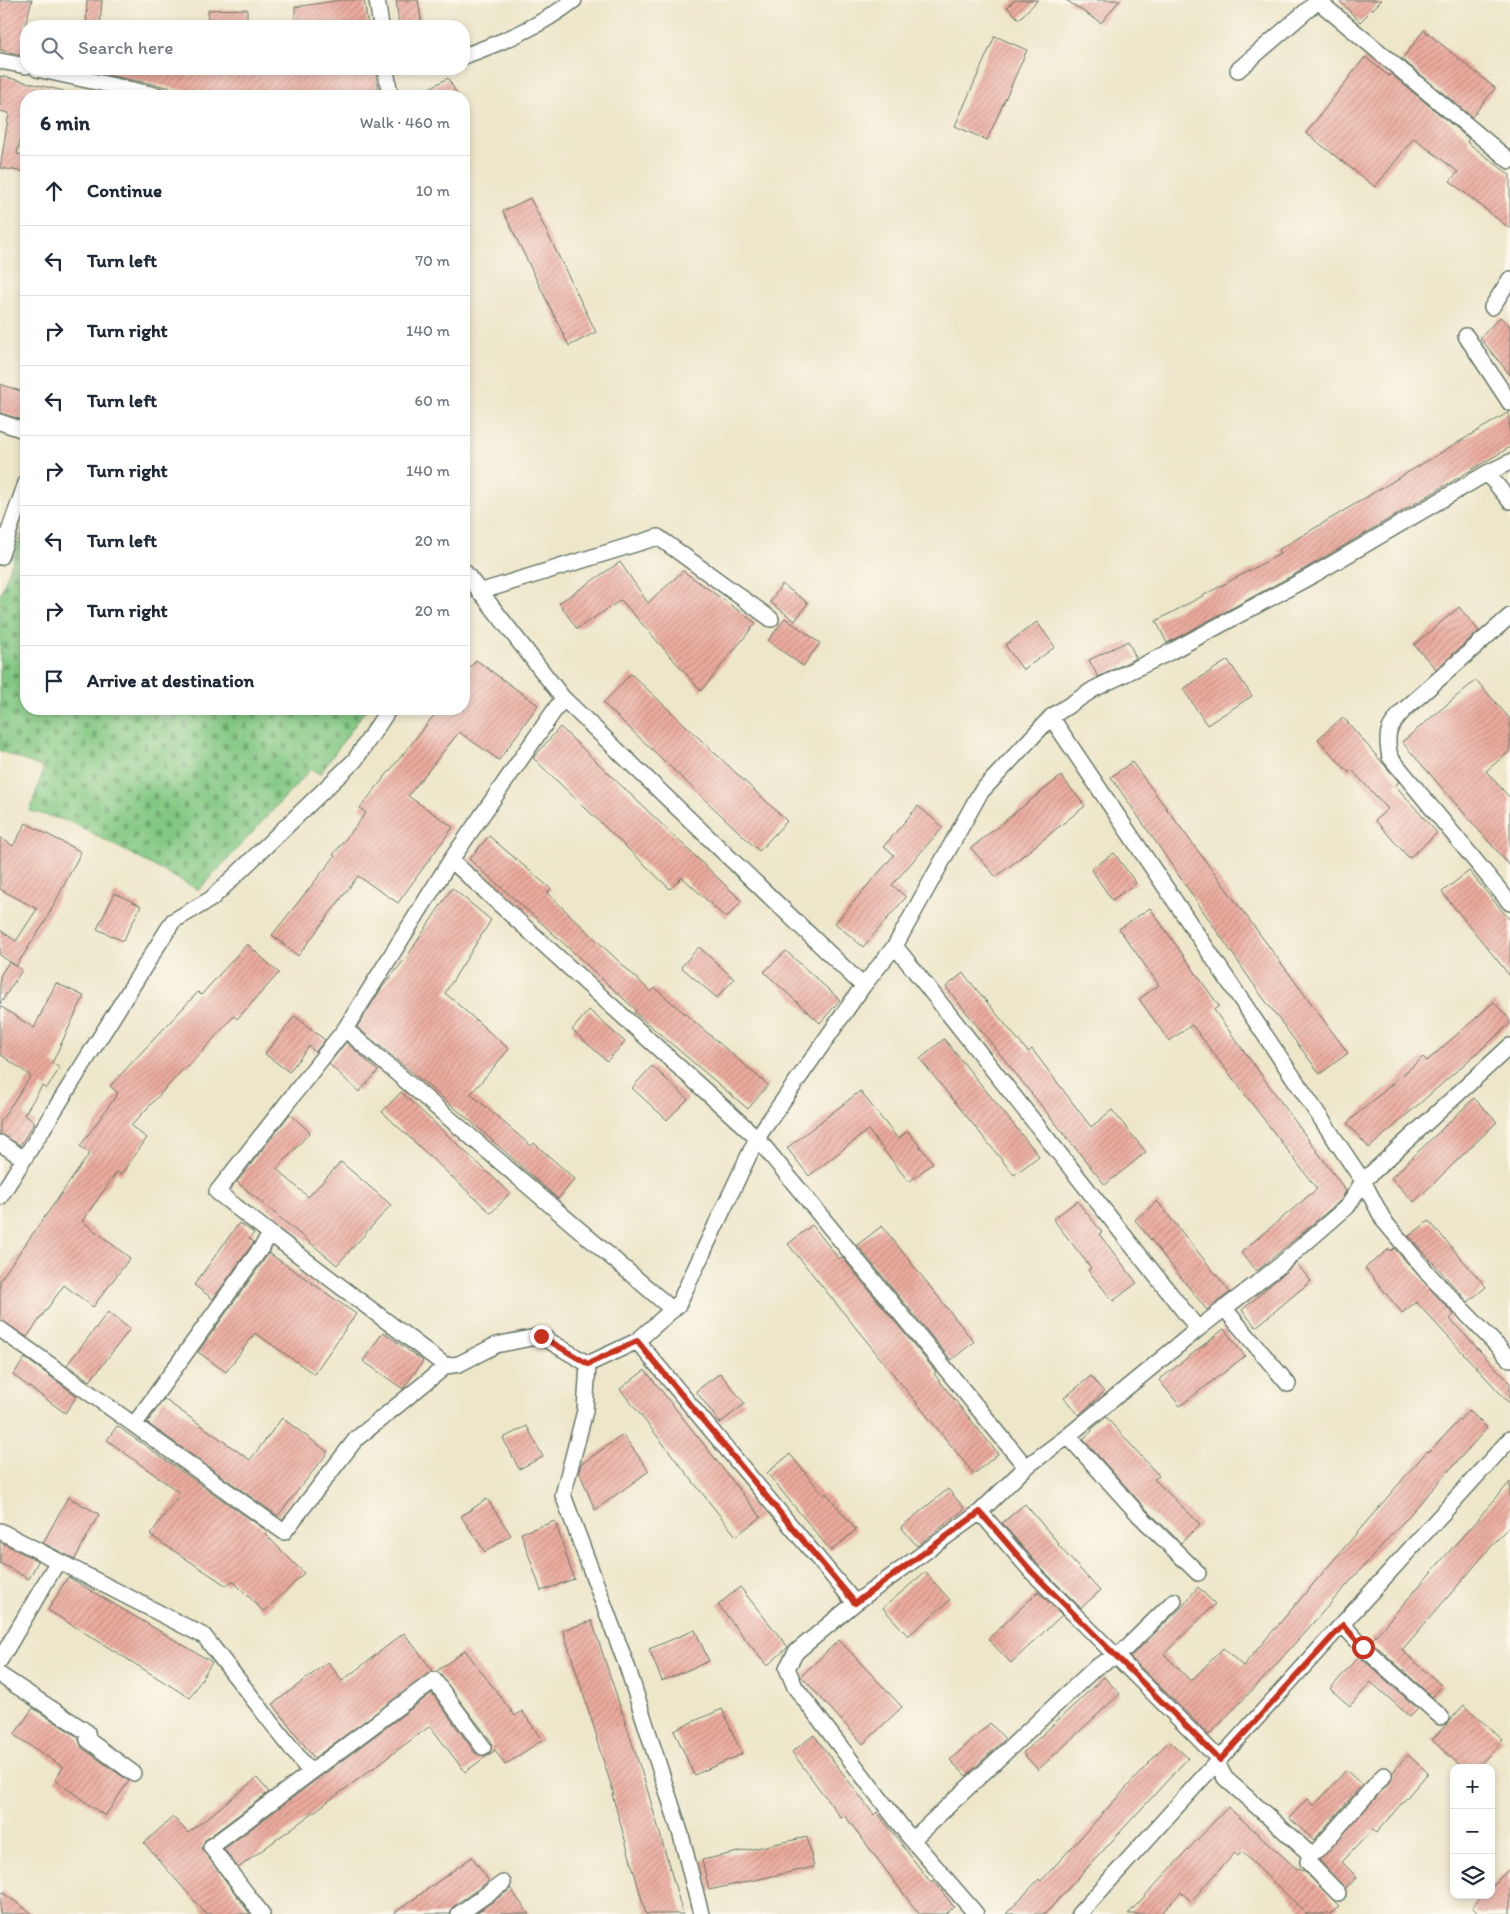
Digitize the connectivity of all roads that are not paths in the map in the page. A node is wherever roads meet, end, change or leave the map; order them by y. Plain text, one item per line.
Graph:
1 (377, 0) edge
2 (574, 0) edge
3 (1318, 0) edge
4 (380, 20) edge
5 (470, 54) edge
6 (0, 61) edge
7 (20, 65) edge
8 (1238, 70) dead end
9 (64, 75) edge
10 (387, 75) edge
11 (132, 90) edge
12 (389, 90) edge
13 (1510, 160) edge
14 (1510, 279) edge
15 (1492, 307) dead end
16 (1466, 336) dead end
17 (1510, 403) edge
18 (0, 422) edge
19 (20, 428) edge
20 (1510, 462) edge
21 (1487, 473) junction
22 (20, 500) edge
23 (1510, 501) edge
24 (0, 557) edge
25 (470, 579) edge
26 (479, 592) junction
27 (1510, 616) edge
28 (771, 619) dead end
29 (563, 698) junction
30 (385, 715) edge
31 (1051, 717) junction
32 (451, 860) junction
33 (1510, 904) edge
34 (895, 946) junction
35 (863, 986) junction
36 (345, 1029) junction
37 (1510, 1046) edge
38 (757, 1138) junction
39 (0, 1143) edge
40 (24, 1159) junction
41 (1363, 1181) junction
42 (0, 1197) edge
43 (271, 1234) junction
44 (1224, 1308) junction
45 (673, 1310) junction
46 (0, 1329) edge
47 (1198, 1329) junction
48 (637, 1341) junction
49 (1510, 1359) edge
50 (588, 1364) junction
51 (446, 1366) junction
52 (1288, 1384) dead end
53 (134, 1425) junction
54 (1068, 1436) junction
55 (1510, 1439) edge
56 (1026, 1467) junction
57 (980, 1512) junction
58 (0, 1531) edge
59 (58, 1561) junction
60 (1198, 1573) dead end
61 (1174, 1601) dead end
62 (855, 1603) junction
63 (1343, 1625) junction
64 (1115, 1656) junction
65 (0, 1660) edge
66 (0, 1675) edge
67 (1441, 1717) dead end
68 (483, 1747) dead end
69 (1218, 1762) junction
70 (310, 1772) junction
71 (133, 1773) dead end
72 (1384, 1776) dead end
73 (912, 1840) junction
74 (1310, 1854) junction
75 (503, 1883) dead end
76 (1338, 1894) dead end
77 (262, 1914) edge
78 (459, 1914) edge
79 (701, 1914) edge
80 (976, 1914) edge
81 (1079, 1914) edge

1 - 4 street
2 - 5 street
3 - 8 street
3 - 13 street
6 - 7 street
9 - 11 street
10 - 12 street
14 - 15 street
16 - 17 street
18 - 19 street
20 - 21 street
21 - 23 street
21 - 31 street
22 - 24 street
25 - 26 street
26 - 28 street
26 - 29 street
27 - 33 street
29 - 32 street
29 - 35 street
30 - 40 street
31 - 34 street
31 - 41 street
32 - 36 street
32 - 38 street
34 - 35 street
34 - 47 street
35 - 38 street
36 - 43 street
36 - 45 street
37 - 41 street
38 - 45 street
38 - 56 street
39 - 40 street
40 - 42 street
41 - 44 street
41 - 49 street
43 - 51 street
43 - 53 street
44 - 47 street
44 - 52 street
45 - 48 street
46 - 53 street
47 - 54 street
48 - 50 street
48 - 62 street
50 - 51 street
50 - 79 street
51 - 53 street
54 - 56 street
54 - 60 street
55 - 63 street
56 - 57 street
57 - 62 street
57 - 64 street
58 - 59 street
59 - 65 street
59 - 70 street
61 - 64 street
62 - 73 street
63 - 67 street
63 - 69 street
64 - 69 street
64 - 73 street
66 - 71 street
68 - 70 street
69 - 74 street
69 - 81 street
70 - 77 street
72 - 74 street
73 - 80 street
74 - 76 street
75 - 78 street

